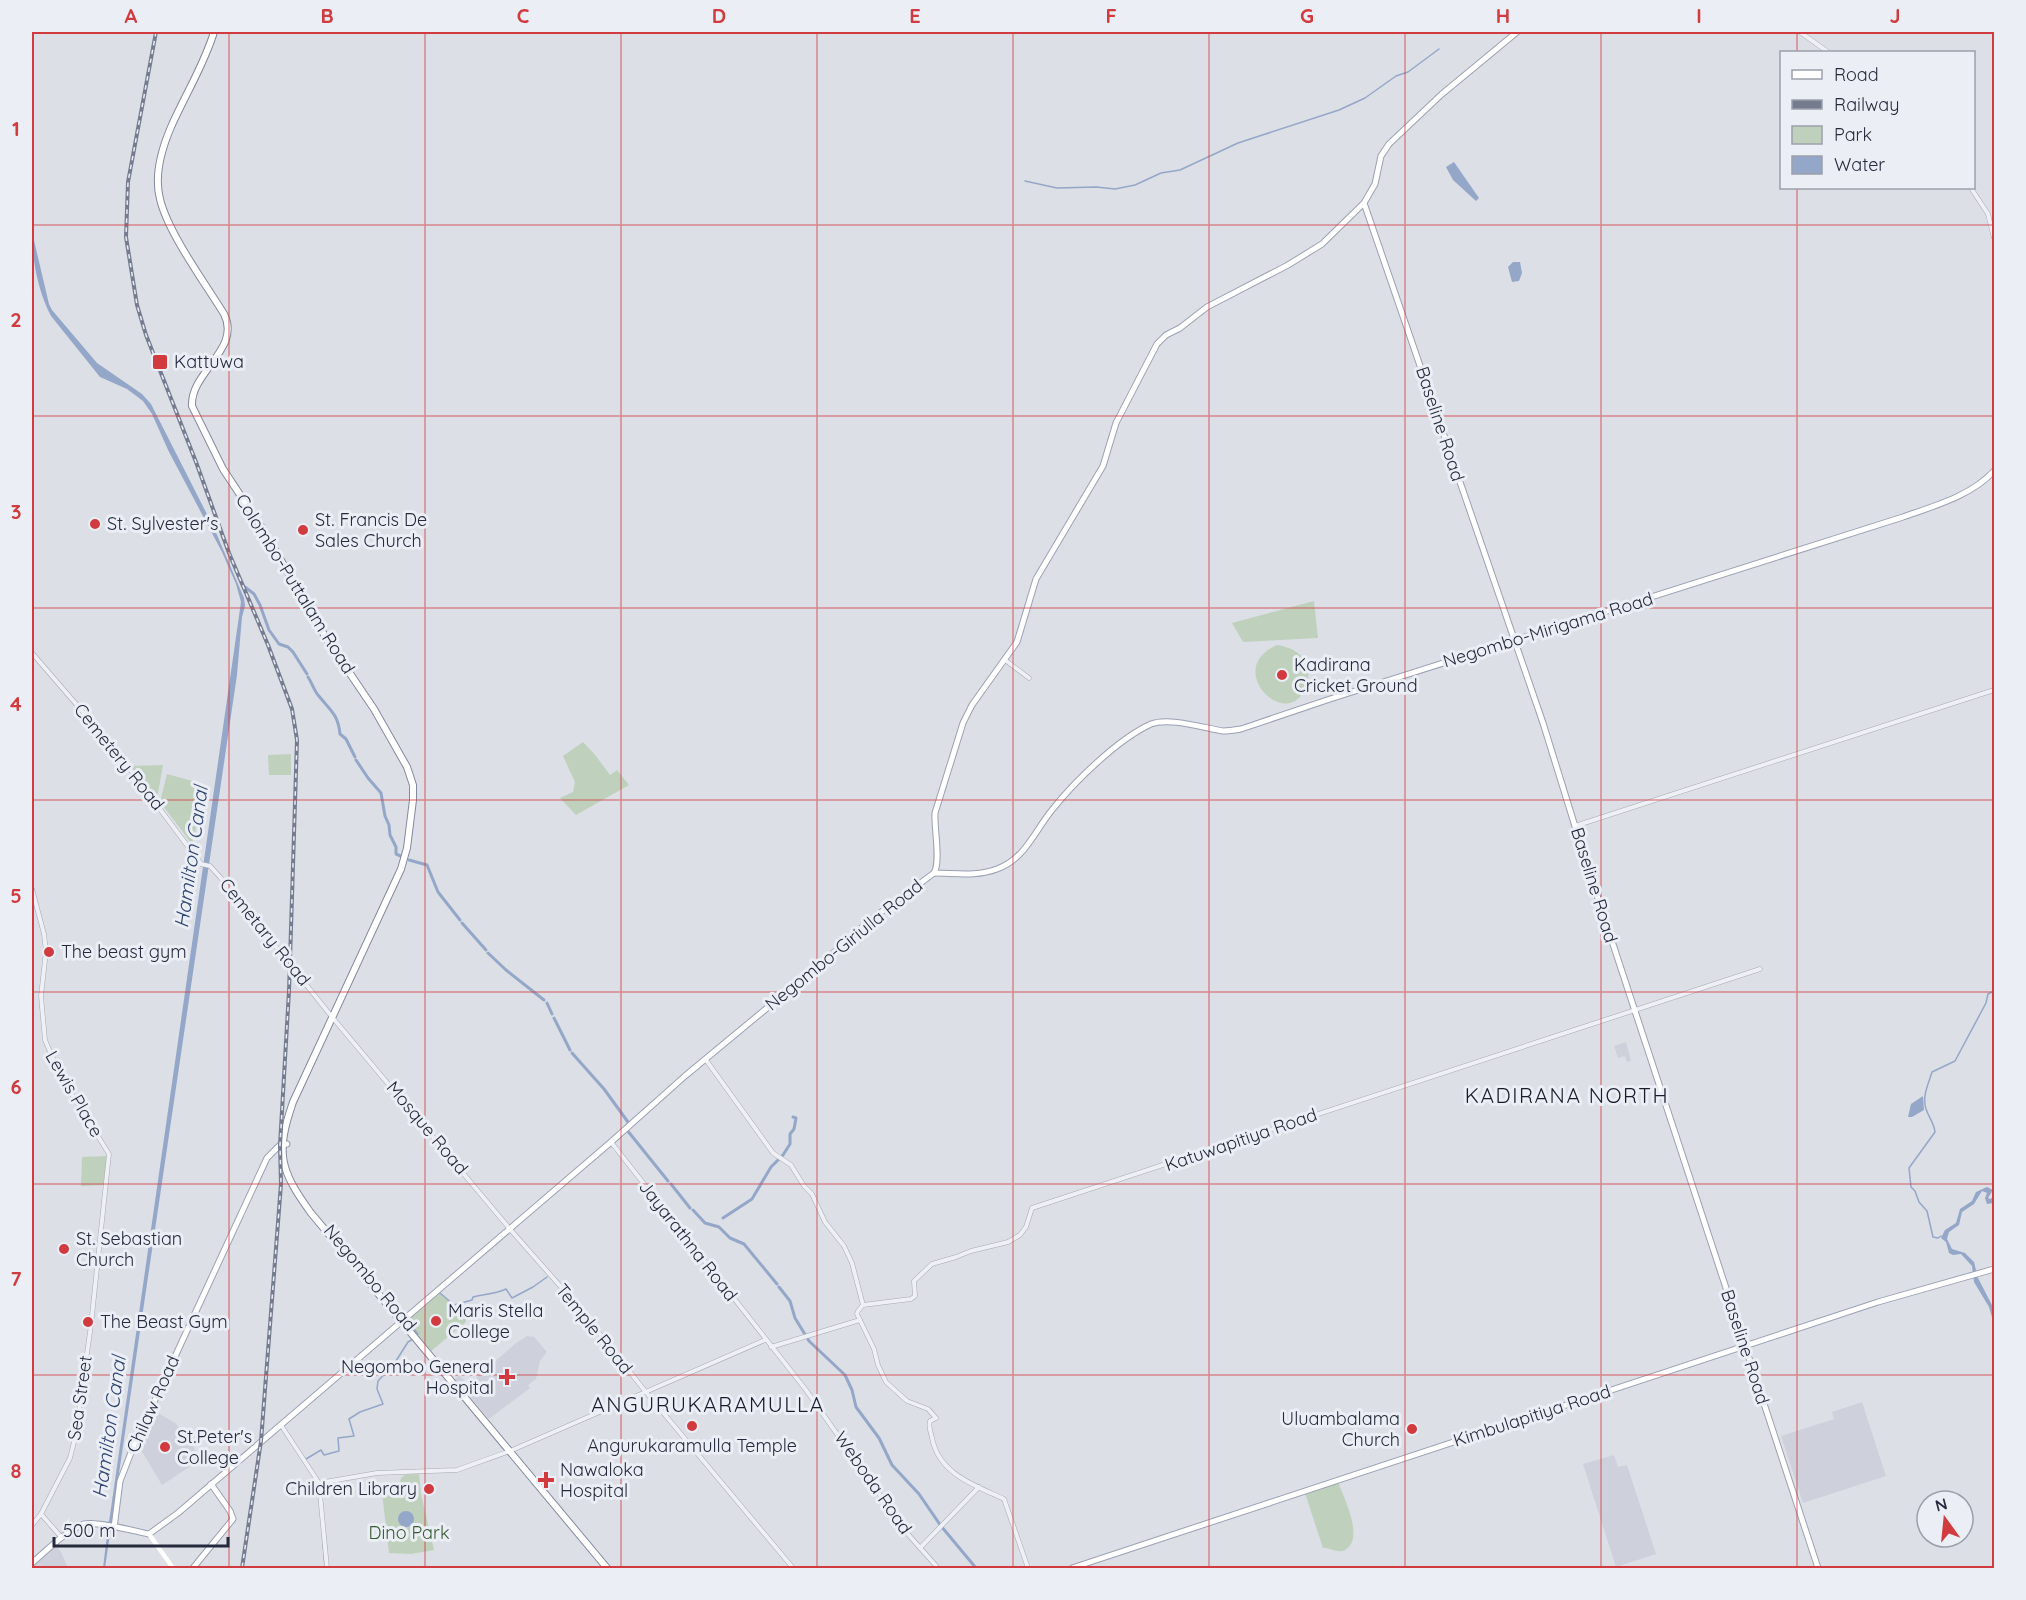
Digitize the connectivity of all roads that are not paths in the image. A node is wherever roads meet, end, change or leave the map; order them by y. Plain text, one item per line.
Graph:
1 (215, 32) edge
2 (1517, 32) edge
3 (1800, 32) edge
4 (1827, 51) edge
5 (1972, 189) edge
6 (1364, 203) junction
7 (1995, 238) edge
8 (1995, 471) edge
9 (1514, 641) junction
10 (32, 653) edge
11 (1005, 660) junction
12 (1029, 678) dead end
13 (1995, 690) edge
14 (1575, 825) junction
15 (206, 865) joint
16 (934, 873) junction
17 (32, 889) edge
18 (1760, 969) dead end
19 (1634, 1010) junction
20 (334, 1016) junction
21 (706, 1060) junction
22 (611, 1142) junction
23 (285, 1147) junction
24 (109, 1154) joint
25 (509, 1228) junction
26 (1995, 1269) edge
27 (863, 1305) junction
28 (403, 1319) junction
29 (860, 1320) junction
30 (765, 1340) junction
31 (1745, 1346) junction
32 (771, 1347) junction
33 (645, 1391) junction
34 (280, 1425) junction
35 (512, 1450) junction
36 (319, 1483) junction
37 (211, 1484) junction
38 (979, 1487) junction
39 (41, 1514) junction
40 (32, 1525) edge
41 (111, 1527) junction
42 (149, 1534) junction
43 (63, 1538) junction
44 (920, 1548) junction
45 (32, 1563) edge
46 (173, 1569) edge
47 (193, 1569) edge
48 (327, 1569) edge
49 (609, 1569) edge
50 (793, 1569) edge
51 (938, 1569) edge
52 (1028, 1569) edge
53 (1072, 1569) edge
54 (1818, 1569) edge

1 - 20 highway, Colombo-Puttalam Road
2 - 6 main road, Negombo-Giriulla Road
3 - 4 street
5 - 7 street
6 - 9 main road, Baseline Road
6 - 11 main road, Negombo-Giriulla Road
8 - 9 main road, Negombo-Mirigama Road
9 - 14 main road, Baseline Road
9 - 16 main road, Negombo-Mirigama Road
10 - 15 street, Cemetery Road
11 - 12 street
11 - 16 main road, Negombo-Giriulla Road
13 - 14 street
14 - 19 main road, Baseline Road
15 - 20 street, Cemetary Road
16 - 21 main road, Negombo-Giriulla Road
17 - 24 street, Lewis Place
18 - 19 street, Katuwapitiya Road
19 - 27 street, Katuwapitiya Road
19 - 31 main road, Baseline Road
20 - 23 highway, Colombo-Puttalam Road
20 - 25 street, Mosque Road
21 - 22 main road, Negombo-Giriulla Road
21 - 27 street
22 - 25 main road, Negombo-Giriulla Road
22 - 30 street, Jayarathna Road
23 - 28 highway, Negombo Road
23 - 41 main road, Chilaw Road
24 - 39 street, Sea Street
25 - 28 main road, Negombo-Giriulla Road
25 - 33 street, Temple Road
26 - 31 main road, Kimbulapitiya Road
27 - 29 street
28 - 34 main road, Negombo-Giriulla Road
28 - 35 highway, Negombo Road
29 - 32 street
29 - 38 street
30 - 32 street, Weboda Road
30 - 33 street
31 - 53 main road, Kimbulapitiya Road
31 - 54 main road, Baseline Road
32 - 44 street, Weboda Road
33 - 35 street
33 - 50 street, Temple Road
34 - 36 street
34 - 37 main road, Negombo-Giriulla Road
35 - 36 street
35 - 49 highway, Negombo Road
36 - 48 street
37 - 42 main road, Negombo-Giriulla Road
37 - 47 main road
38 - 44 street
38 - 52 street
39 - 40 street, Sea Street
39 - 43 street
41 - 42 main road
41 - 43 main road
42 - 46 main road
43 - 45 main road
44 - 51 street, Weboda Road

